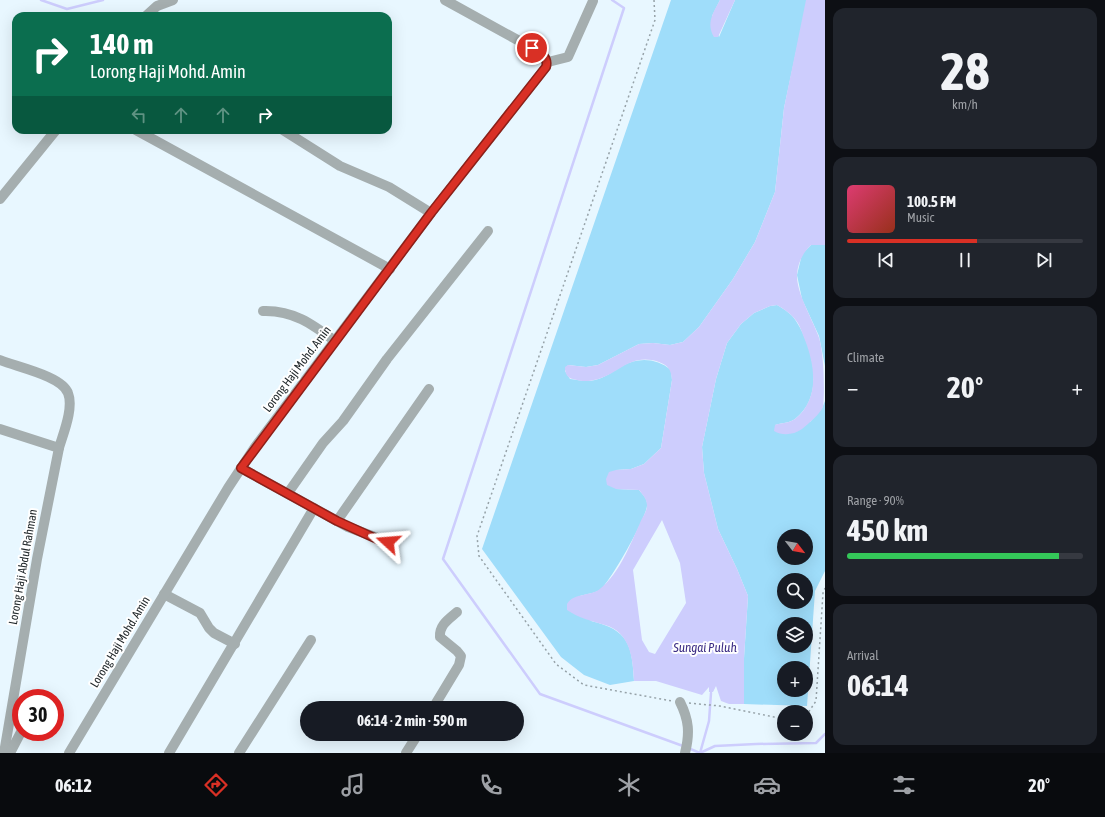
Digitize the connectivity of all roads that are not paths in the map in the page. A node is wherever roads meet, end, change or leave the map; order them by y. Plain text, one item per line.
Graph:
1 (173, 0) edge
2 (445, 0) edge
3 (593, 2) dead end
4 (150, 12) edge
5 (548, 62) junction
6 (53, 134) edge
7 (143, 134) edge
8 (289, 134) edge
9 (0, 200) edge
10 (431, 213) junction
11 (488, 231) dead end
12 (390, 269) junction
13 (263, 311) dead end
14 (335, 340) junction
15 (0, 360) edge
16 (429, 389) dead end
17 (0, 429) edge
18 (59, 448) junction
19 (241, 468) junction
20 (288, 493) junction
21 (314, 508) junction
22 (337, 521) junction
23 (388, 542) dead end
24 (164, 594) junction
25 (457, 612) dead end
26 (311, 640) dead end
27 (235, 644) junction
28 (437, 701) edge
29 (680, 702) road end
30 (16, 741) edge
31 (414, 741) edge
32 (4, 753) edge
33 (10, 753) edge
34 (69, 753) edge
35 (169, 753) edge
36 (239, 753) edge
37 (406, 753) edge
38 (685, 753) edge

1 - 4 street
2 - 5 street
3 - 5 street
5 - 10 street, Lorong Haji Mohd. Amin
6 - 9 street
7 - 12 street
8 - 10 street
10 - 12 street, Lorong Haji Mohd. Amin
11 - 20 street
12 - 14 street, Lorong Haji Mohd. Amin
13 - 14 street
14 - 19 street, Lorong Haji Mohd. Amin
15 - 18 street, Lorong Haji Abdul Rahman
16 - 22 street
17 - 18 street
18 - 32 street, Lorong Haji Abdul Rahman
19 - 20 street
19 - 24 street, Lorong Haji Mohd. Amin
20 - 21 street
21 - 22 street
21 - 27 street
22 - 23 street
24 - 27 street
24 - 34 street, Lorong Haji Mohd. Amin
25 - 28 street
26 - 36 street
27 - 35 street
29 - 38 street
30 - 33 street
31 - 37 street

